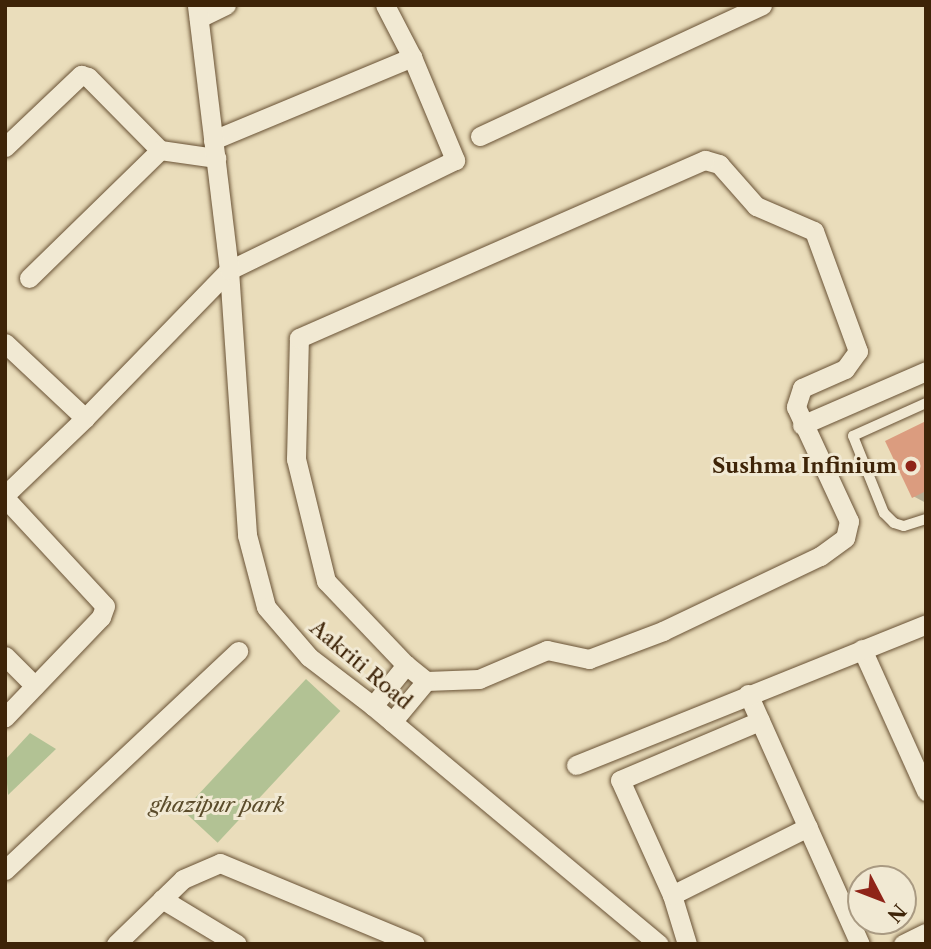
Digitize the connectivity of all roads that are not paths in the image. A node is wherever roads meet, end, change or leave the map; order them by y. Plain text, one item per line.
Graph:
1 (226, 5) edge
2 (386, 5) edge
3 (762, 5) edge
4 (198, 12) edge
5 (412, 57) junction
6 (480, 135) dead end
7 (5, 147) edge
8 (215, 149) junction
9 (160, 150) junction
10 (229, 270) junction
11 (29, 278) dead end
12 (5, 343) edge
13 (926, 371) edge
14 (926, 404) edge
15 (85, 418) junction
16 (802, 425) junction
17 (5, 497) edge
18 (926, 519) edge
19 (926, 624) edge
20 (862, 649) junction
21 (238, 651) dead end
22 (5, 656) edge
23 (406, 665) junction
24 (426, 681) junction
25 (35, 686) junction
26 (748, 694) junction
27 (373, 706) junction
28 (5, 717) edge
29 (760, 721) junction
30 (392, 722) junction
31 (576, 765) dead end
32 (926, 792) edge
33 (808, 827) junction
34 (5, 870) edge
35 (672, 895) junction
36 (162, 899) junction
37 (926, 933) edge
38 (116, 944) edge
39 (237, 944) edge
40 (415, 944) edge
41 (659, 944) edge
42 (687, 944) edge
43 (860, 944) edge
44 (904, 944) edge

1 - 4 street
2 - 5 street
3 - 6 street
4 - 8 street, Aakriti Road
5 - 8 street
5 - 10 street
7 - 9 street
8 - 9 street
8 - 10 street, Aakriti Road
9 - 11 street
10 - 15 street
10 - 27 street, Aakriti Road
12 - 15 street
13 - 16 street
14 - 18 lane
15 - 17 street
16 - 23 street
16 - 24 street
17 - 25 street
19 - 20 street
20 - 26 street
20 - 32 street
21 - 34 street
22 - 25 street
23 - 24 street
23 - 27 street
24 - 30 street
25 - 28 street
26 - 29 street
26 - 31 street
27 - 30 street, Aakriti Road
29 - 33 street
29 - 35 street
30 - 41 street, Aakriti Road
33 - 35 street
33 - 43 street
35 - 42 street
36 - 38 street
36 - 39 street
36 - 40 street
37 - 44 street

